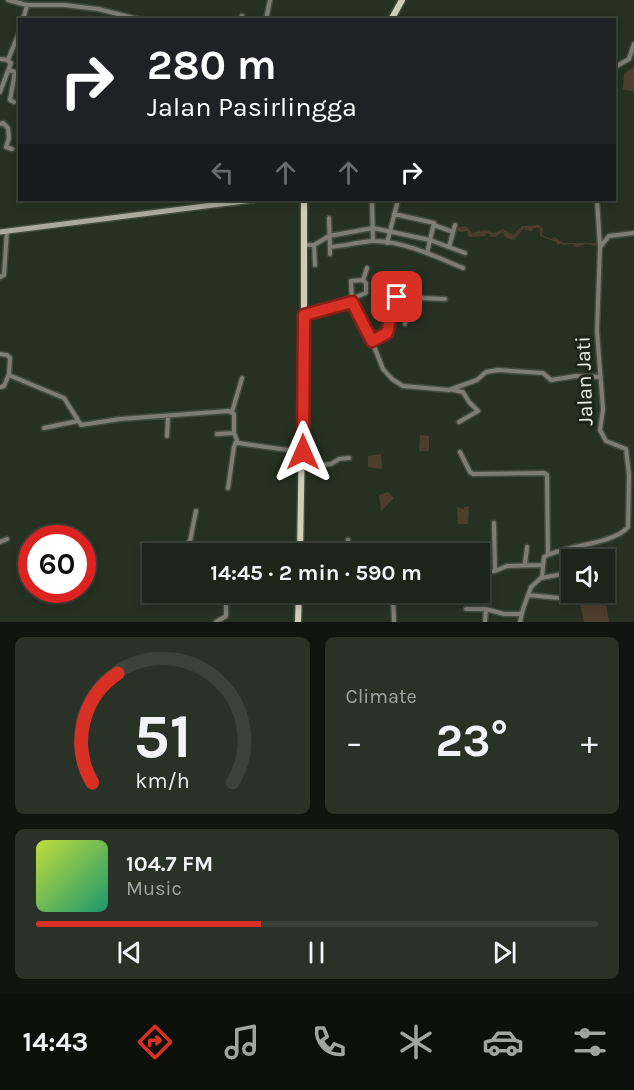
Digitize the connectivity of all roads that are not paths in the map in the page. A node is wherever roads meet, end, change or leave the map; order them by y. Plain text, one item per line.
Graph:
1 (8, 0) edge
2 (270, 0) edge
3 (402, 0) edge
4 (27, 5) junction
5 (24, 18) edge
6 (134, 18) edge
7 (266, 18) edge
8 (392, 18) edge
9 (18, 35) edge
10 (634, 45) edge
11 (0, 59) edge
12 (8, 60) junction
13 (616, 66) edge
14 (9, 70) junction
15 (0, 92) edge
16 (14, 102) dead end
17 (0, 124) edge
18 (12, 149) dead end
19 (245, 201) edge
20 (304, 201) edge
21 (372, 201) edge
22 (398, 201) edge
23 (597, 201) edge
24 (394, 214) junction
25 (329, 218) dead end
26 (434, 225) junction
27 (455, 225) dead end
28 (373, 228) junction
29 (390, 230) junction
30 (3, 231) edge
31 (453, 232) junction
32 (634, 233) edge
33 (329, 236) junction
34 (430, 240) junction
35 (373, 241) junction
36 (387, 243) junction
37 (600, 244) junction
38 (314, 245) junction
39 (304, 246) junction
40 (330, 247) junction
41 (449, 247) junction
42 (427, 253) junction
43 (304, 254) junction
44 (330, 254) dead end
45 (465, 254) dead end
46 (315, 265) dead end
47 (367, 268) dead end
48 (463, 268) dead end
49 (0, 277) edge
50 (363, 280) junction
51 (380, 288) dead end
52 (409, 298) junction
53 (445, 299) dead end
54 (353, 300) junction
55 (393, 304) junction
56 (304, 315) junction
57 (405, 324) dead end
58 (372, 341) junction
59 (0, 354) edge
60 (9, 374) junction
61 (601, 377) junction
62 (242, 378) dead end
63 (0, 387) edge
64 (449, 390) junction
65 (232, 412) junction
66 (168, 416) junction
67 (78, 421) junction
68 (459, 422) dead end
69 (44, 428) dead end
70 (234, 433) junction
71 (217, 434) dead end
72 (167, 436) dead end
73 (236, 442) junction
74 (303, 452) junction
75 (460, 452) dead end
76 (349, 458) dead end
77 (303, 466) junction
78 (228, 488) dead end
79 (196, 511) dead end
80 (494, 523) dead end
81 (7, 539) dead end
82 (348, 540) dead end
83 (0, 542) edge
84 (188, 543) edge
85 (300, 543) edge
86 (348, 543) edge
87 (526, 547) dead end
88 (548, 555) junction
89 (525, 564) junction
90 (542, 565) junction
91 (490, 571) edge
92 (495, 571) junction
93 (561, 574) edge
94 (541, 578) junction
95 (528, 595) junction
96 (561, 598) edge
97 (226, 603) edge
98 (299, 603) edge
99 (393, 603) edge
100 (466, 609) dead end
101 (486, 609) junction
102 (521, 614) junction
103 (216, 622) edge
104 (298, 622) edge
105 (394, 622) edge
106 (485, 622) edge
107 (520, 622) edge

1 - 4 street
2 - 7 street
3 - 8 main road
4 - 5 street
4 - 6 street
9 - 12 street
10 - 13 street
11 - 12 street
12 - 14 street
14 - 15 street
14 - 16 street
17 - 18 street
19 - 30 street
20 - 39 main road
21 - 28 street
22 - 24 street
23 - 37 street, Jalan Jati
24 - 26 street
24 - 29 street
25 - 33 street
26 - 31 street
26 - 34 street
27 - 31 street
28 - 29 street
28 - 33 street
28 - 35 street
29 - 34 street
29 - 36 street
30 - 49 street
31 - 41 street
32 - 37 street
33 - 38 street
33 - 40 street
34 - 41 street
34 - 42 street
35 - 36 street
35 - 40 street
36 - 42 street
37 - 61 street, Jalan Jati
38 - 39 street
38 - 43 street
38 - 46 street
39 - 43 main road
40 - 44 street
41 - 45 street
42 - 48 street
43 - 56 main road
47 - 50 street
50 - 54 street
50 - 54 street
51 - 55 street
52 - 53 street
52 - 55 street
52 - 57 street
54 - 56 street
54 - 58 street
55 - 58 street
56 - 74 main road
58 - 64 street
59 - 60 street
60 - 63 street
60 - 67 street
61 - 64 street
61 - 88 street, Jalan Jati
62 - 65 street
64 - 68 street
65 - 66 street
65 - 70 street
66 - 67 street
66 - 72 street
67 - 69 street
70 - 71 street
70 - 73 street
73 - 74 street
73 - 78 street
74 - 77 main road
75 - 88 street
76 - 77 street
77 - 85 main road
79 - 84 street
80 - 92 street
81 - 83 street
82 - 86 street
87 - 89 street
88 - 90 street
89 - 90 street
89 - 92 street
90 - 94 street
91 - 92 street
93 - 94 street
94 - 95 street
95 - 96 street
95 - 102 street
97 - 103 street
98 - 104 main road
99 - 105 street
100 - 101 street
101 - 102 street
101 - 106 street
102 - 107 street

